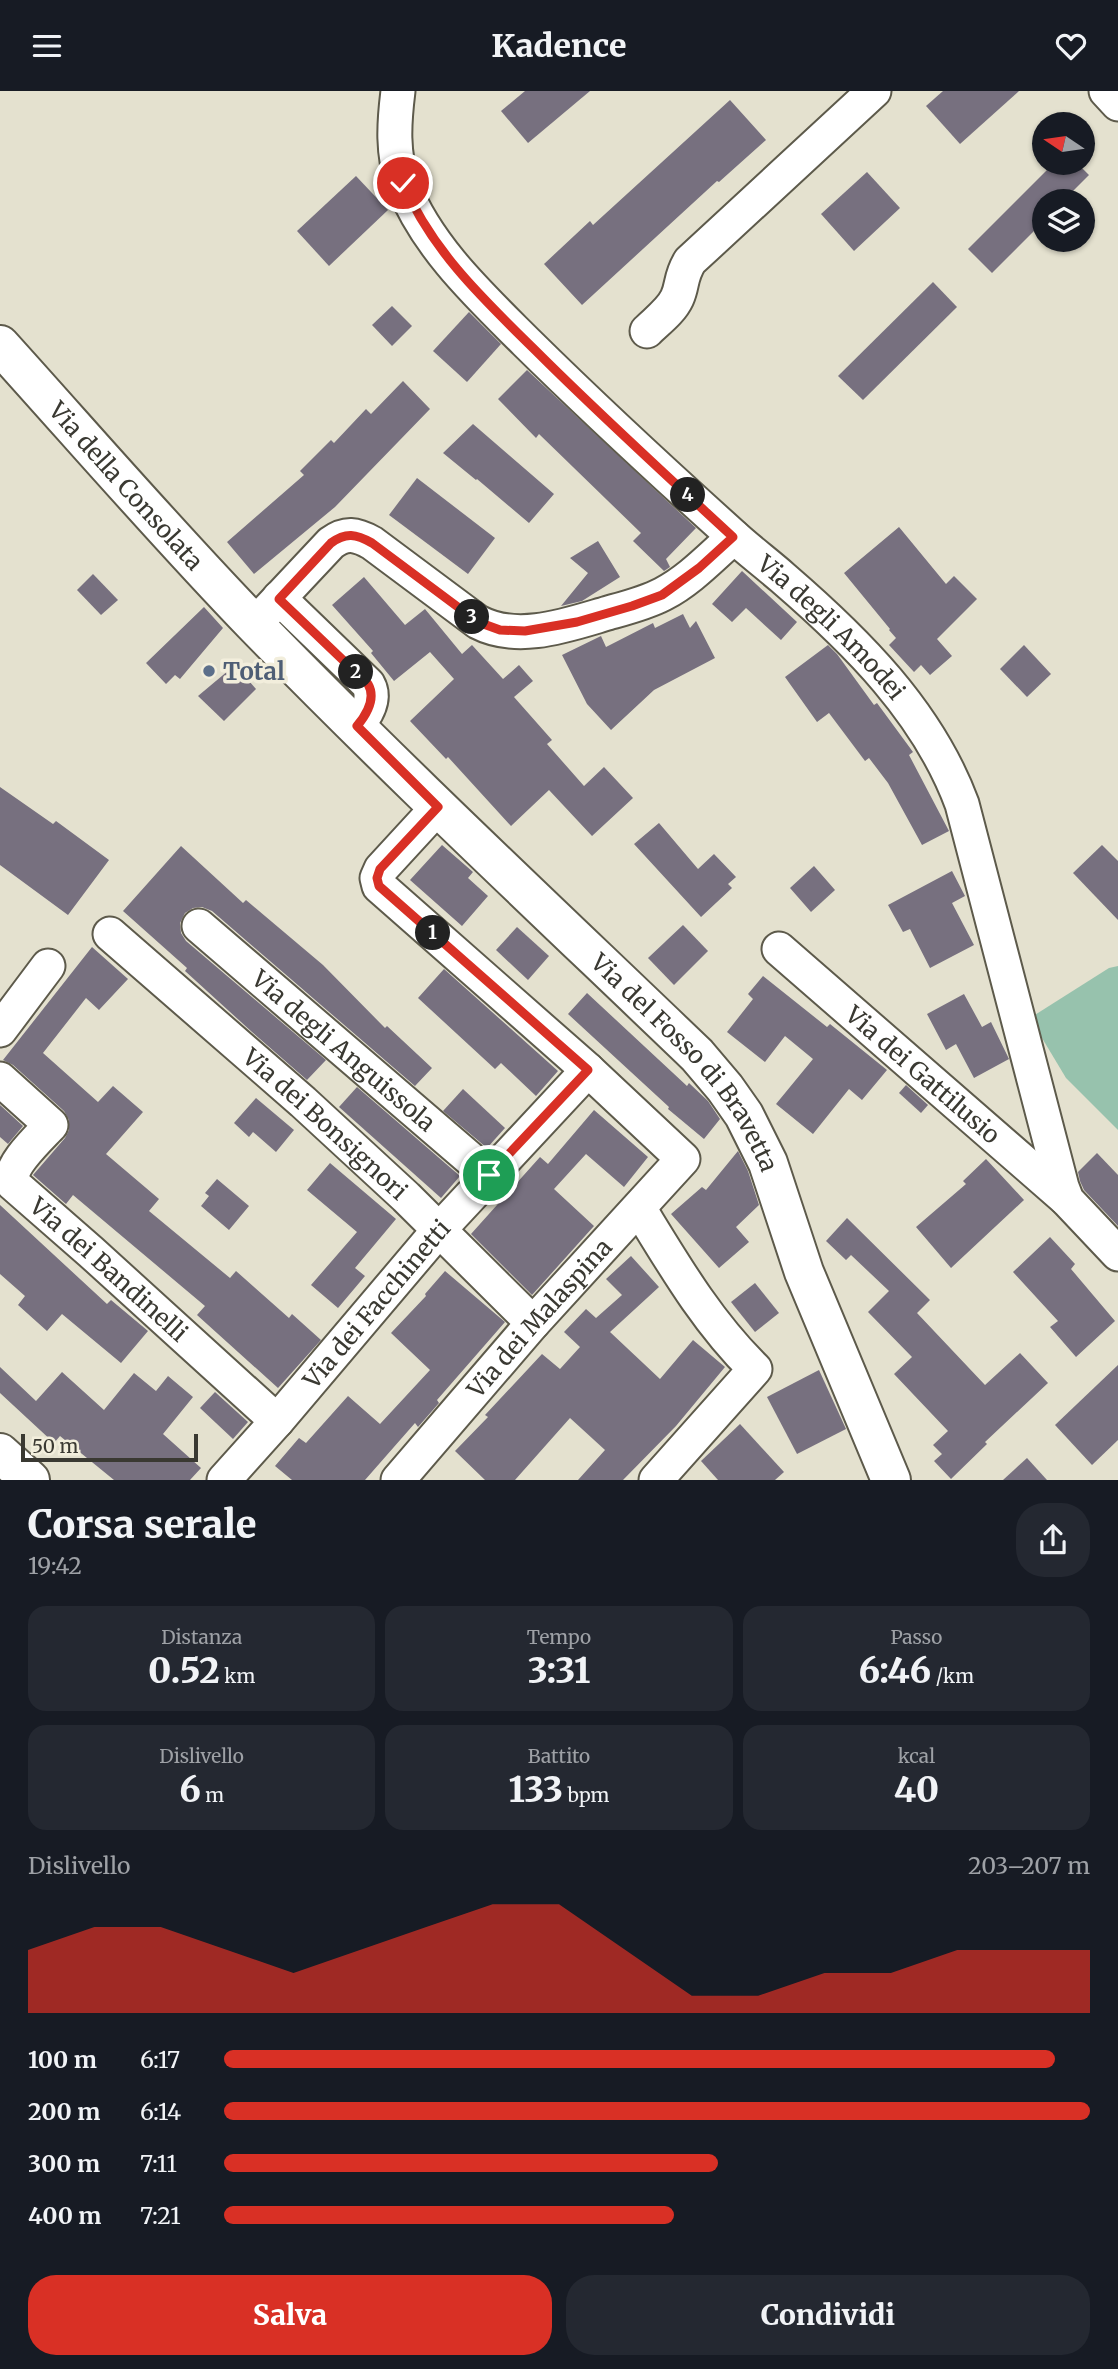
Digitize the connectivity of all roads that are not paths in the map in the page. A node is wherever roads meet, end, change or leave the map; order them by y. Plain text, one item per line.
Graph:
1 (398, 91) edge
2 (874, 91) edge
3 (1106, 91) edge
4 (1118, 104) edge
5 (647, 331) dead end
6 (0, 345) edge
7 (733, 537) junction
8 (267, 611) junction
9 (438, 807) junction
10 (199, 926) dead end
11 (110, 934) dead end
12 (779, 949) dead end
13 (48, 966) dead end
14 (0, 1030) edge
15 (588, 1070) junction
16 (0, 1079) edge
17 (489, 1175) junction
18 (1067, 1200) junction
19 (639, 1208) junction
20 (438, 1231) junction
21 (1118, 1254) edge
22 (533, 1323) junction
23 (277, 1421) junction
24 (0, 1453) edge
25 (669, 1475) edge
26 (30, 1480) edge
27 (224, 1480) edge
28 (398, 1480) edge
29 (891, 1480) edge

1 - 7 street
2 - 5 street
3 - 4 street
6 - 8 main road, Via della Consolata
7 - 8 street, Via degli Amodei
7 - 18 street, Via degli Amodei
8 - 9 main road, Via del Fosso di Bravetta
9 - 15 street
9 - 29 main road, Via del Fosso di Bravetta
10 - 17 street, Via degli Anguissola
11 - 20 street, Via dei Bonsignori
12 - 18 street, Via dei Gattilusio
13 - 14 street
15 - 17 street, Via dei Facchinetti
15 - 19 street, Via dei Malaspina
16 - 23 street, Via dei Bandinelli
17 - 20 street, Via dei Facchinetti
18 - 21 street, Via degli Amodei
19 - 22 street, Via dei Malaspina
19 - 25 street
20 - 22 street, Via dei Bonsignori
20 - 23 street, Via dei Facchinetti
22 - 28 street, Via dei Malaspina
23 - 27 street, Via dei Facchinetti
24 - 26 main road

